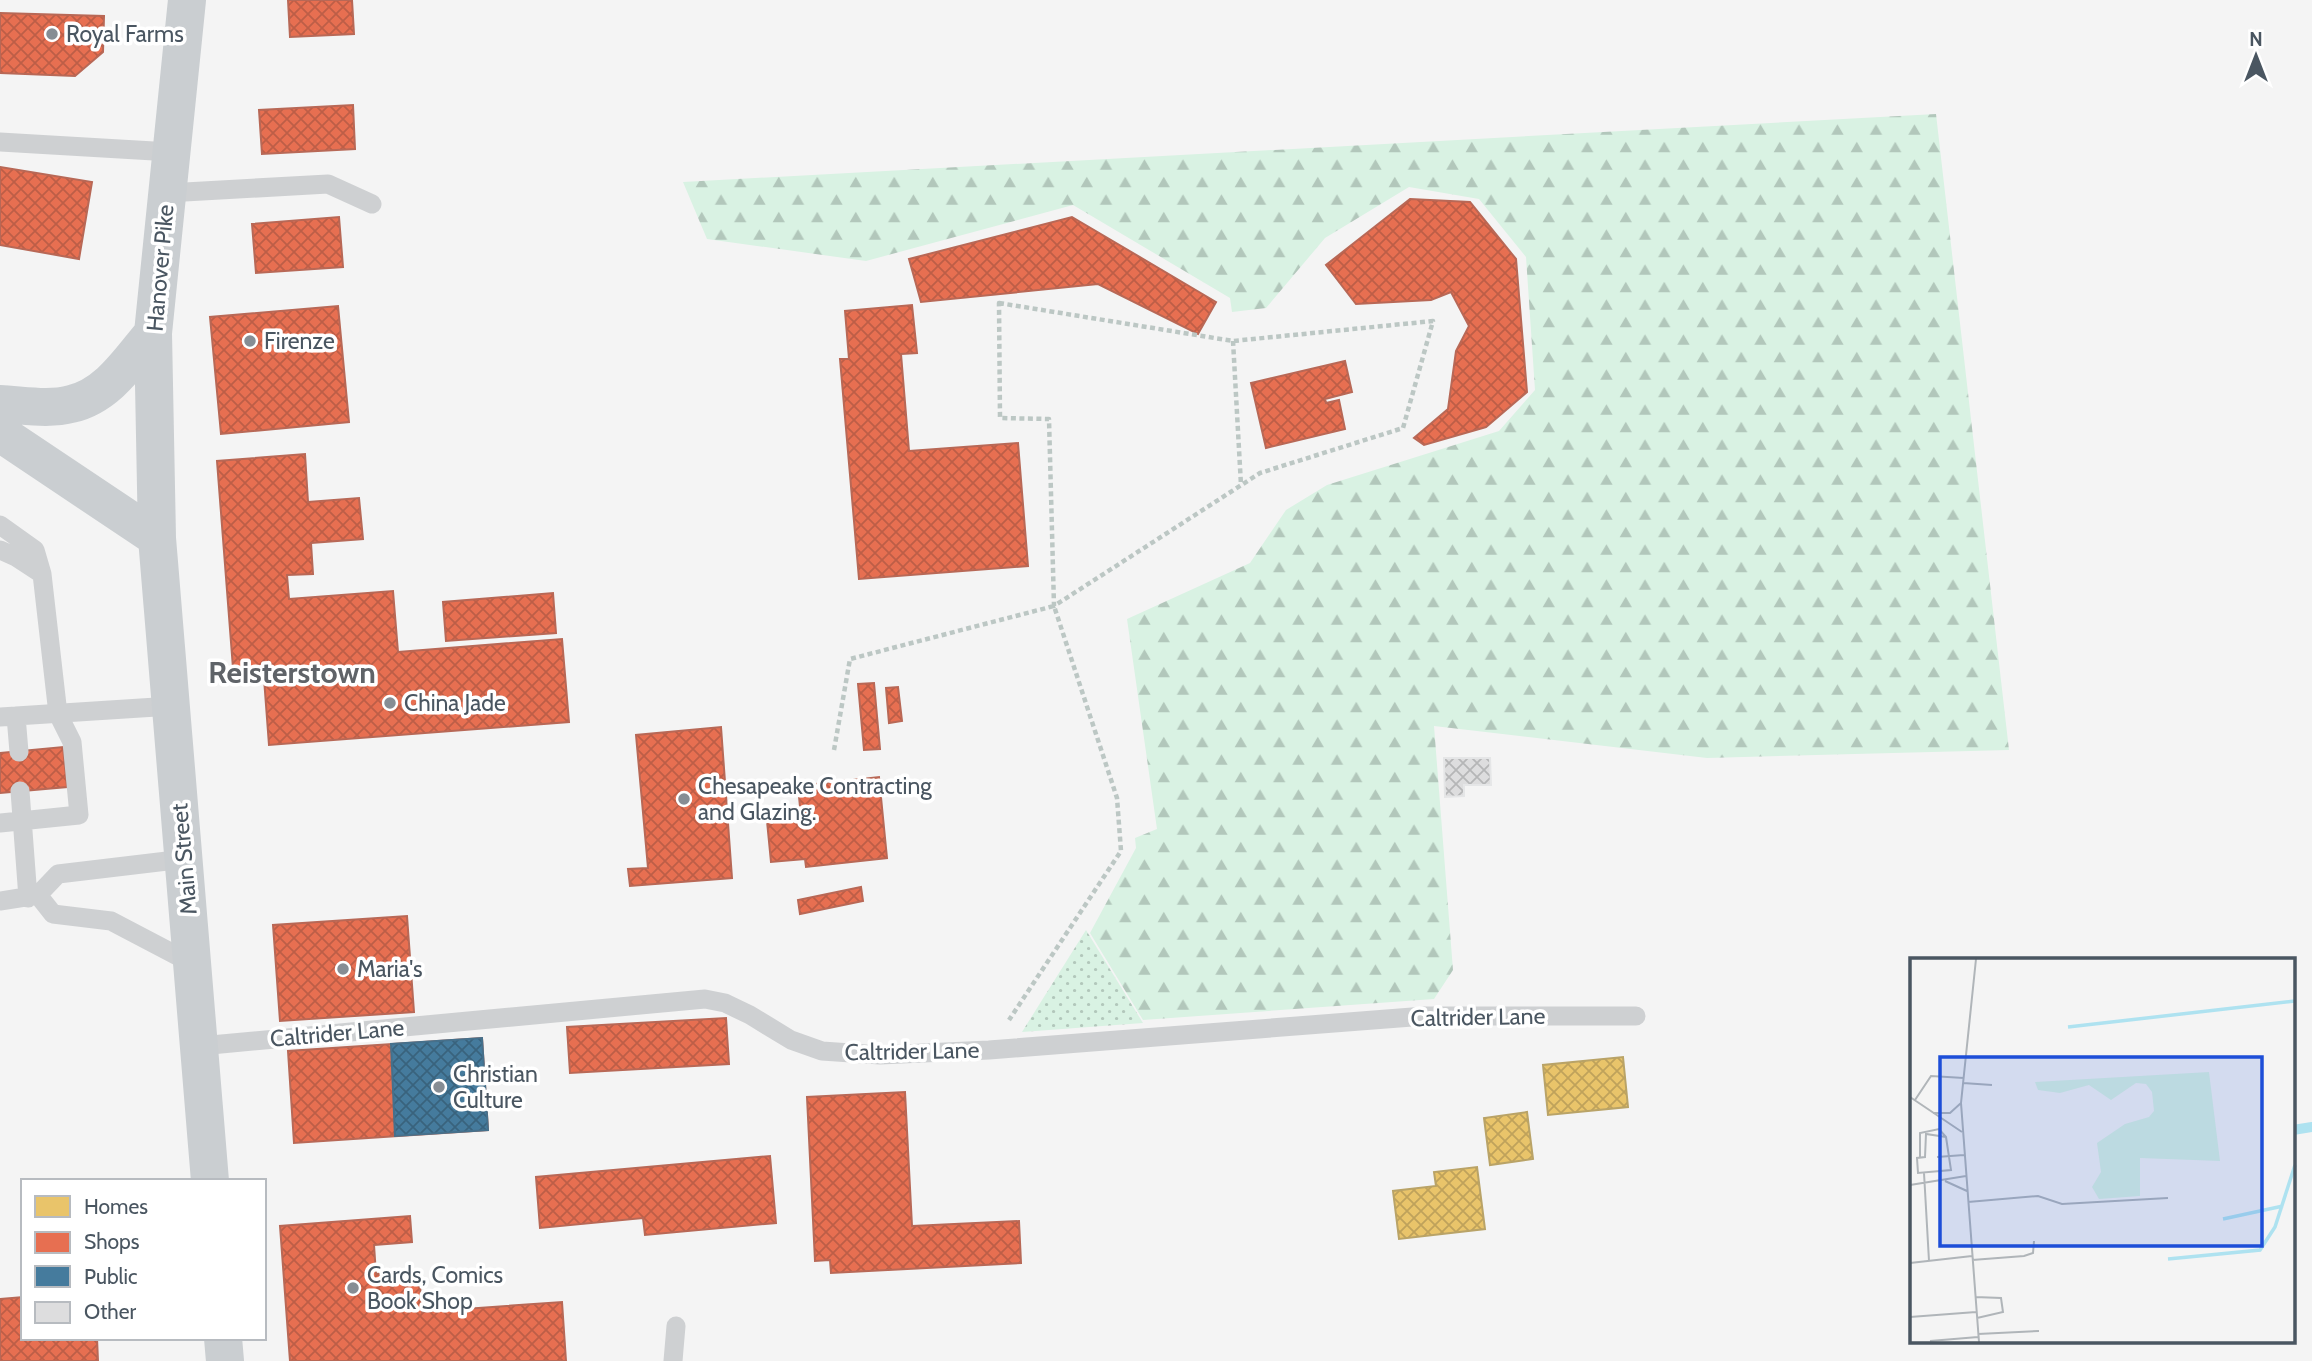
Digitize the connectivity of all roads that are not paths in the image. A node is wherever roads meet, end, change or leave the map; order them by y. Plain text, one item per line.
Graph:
1 (187, 0) edge
2 (0, 142) edge
3 (171, 152) junction
4 (167, 193) junction
5 (372, 204) dead end
6 (153, 334) junction
7 (0, 404) edge
8 (0, 433) edge
9 (0, 525) edge
10 (156, 538) junction
11 (0, 550) edge
12 (42, 574) junction
13 (172, 706) junction
14 (58, 714) junction
15 (8, 717) edge
16 (19, 752) dead end
17 (20, 791) dead end
18 (23, 820) junction
19 (0, 822) edge
20 (184, 859) junction
21 (33, 897) junction
22 (0, 901) edge
23 (193, 964) junction
24 (1636, 1016) dead end
25 (200, 1046) junction
26 (210, 1179) edge
27 (676, 1326) dead end
28 (223, 1340) edge
29 (225, 1361) edge
30 (673, 1361) edge

1 - 3 main road, Hanover Pike
2 - 3 lane
3 - 4 main road, Hanover Pike
4 - 5 lane
4 - 6 main road, Hanover Pike
6 - 7 main road
6 - 10 main road, Hanover Pike
8 - 10 main road
9 - 12 lane
10 - 13 main road, Main Street
11 - 12 lane
12 - 14 lane
13 - 14 lane
13 - 20 main road, Main Street
14 - 15 lane
14 - 18 lane
15 - 16 lane
17 - 18 lane
18 - 19 lane
18 - 21 lane
20 - 21 lane
20 - 23 main road, Main Street
21 - 22 lane
21 - 23 lane
23 - 25 main road, Main Street
24 - 25 lane, Caltrider Lane
25 - 26 main road, Main Street
27 - 30 lane
28 - 29 main road

